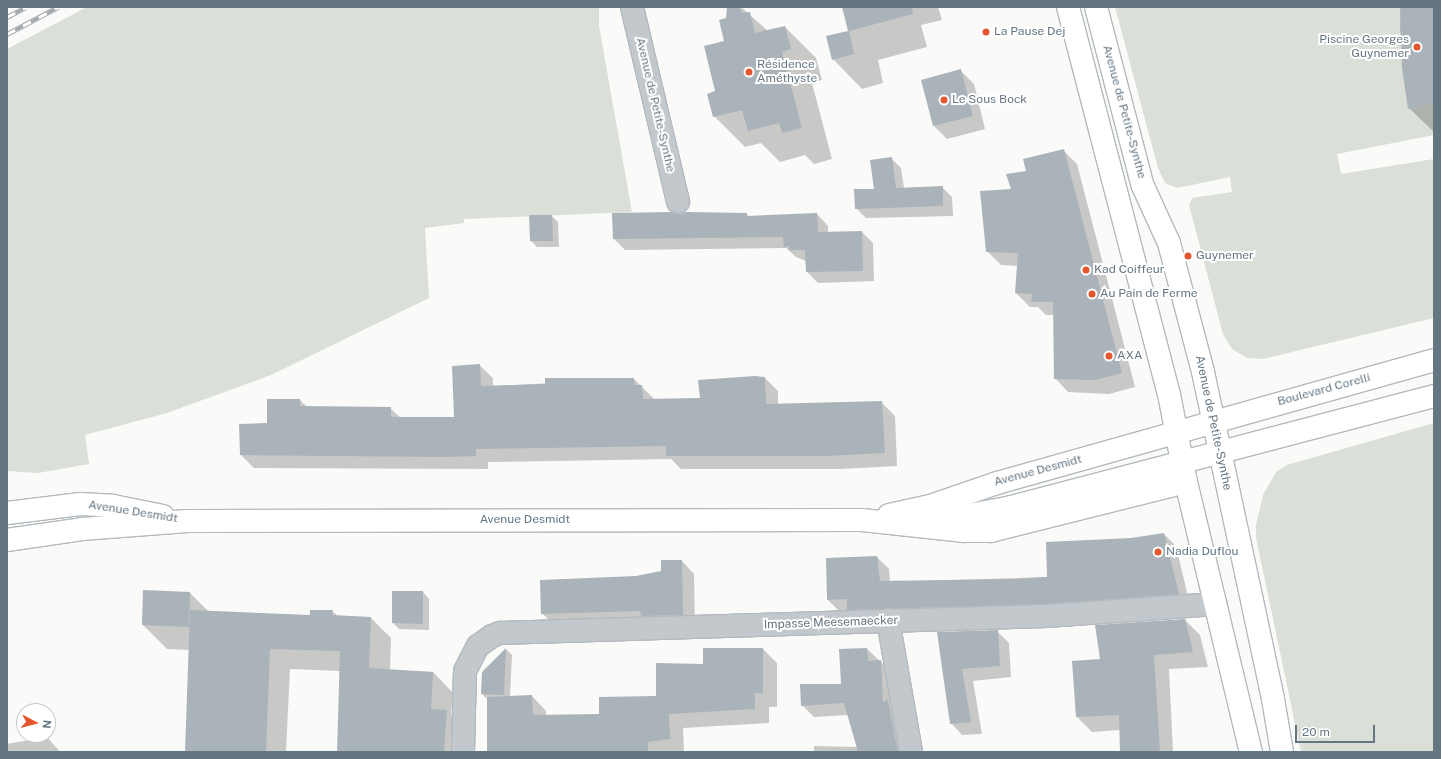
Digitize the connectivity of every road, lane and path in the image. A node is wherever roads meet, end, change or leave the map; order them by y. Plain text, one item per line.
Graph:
1 (632, 7) edge
2 (1068, 7) edge
3 (1096, 7) edge
4 (678, 202) dead end
5 (1434, 360) edge
6 (1434, 396) edge
7 (1214, 421) junction
8 (1176, 433) junction
9 (1220, 453) junction
10 (1184, 472) junction
11 (7, 513) edge
12 (862, 520) junction
13 (188, 521) junction
14 (7, 540) edge
15 (1216, 604) junction
16 (888, 620) junction
17 (463, 752) edge
18 (911, 752) edge
19 (1251, 752) edge
20 (1282, 752) edge

1 - 4 street, Avenue de Petite-Synthe
2 - 8 main road
3 - 7 main road, Avenue de Petite-Synthe
5 - 7 main road, Boulevard Corelli
6 - 9 main road
7 - 8 main road, Avenue Desmidt
7 - 9 main road, Avenue de Petite-Synthe
8 - 10 main road
8 - 12 main road, Avenue Desmidt
9 - 10 main road, Avenue Desmidt
9 - 20 main road, Avenue de Petite-Synthe
10 - 12 main road, Avenue Desmidt
10 - 15 main road
11 - 13 main road, Avenue Desmidt
12 - 13 main road, Avenue Desmidt
13 - 14 main road, Avenue Desmidt
15 - 16 street, Impasse Meesemaecker
15 - 19 main road
16 - 17 street, Impasse Meesemaecker
16 - 18 street

